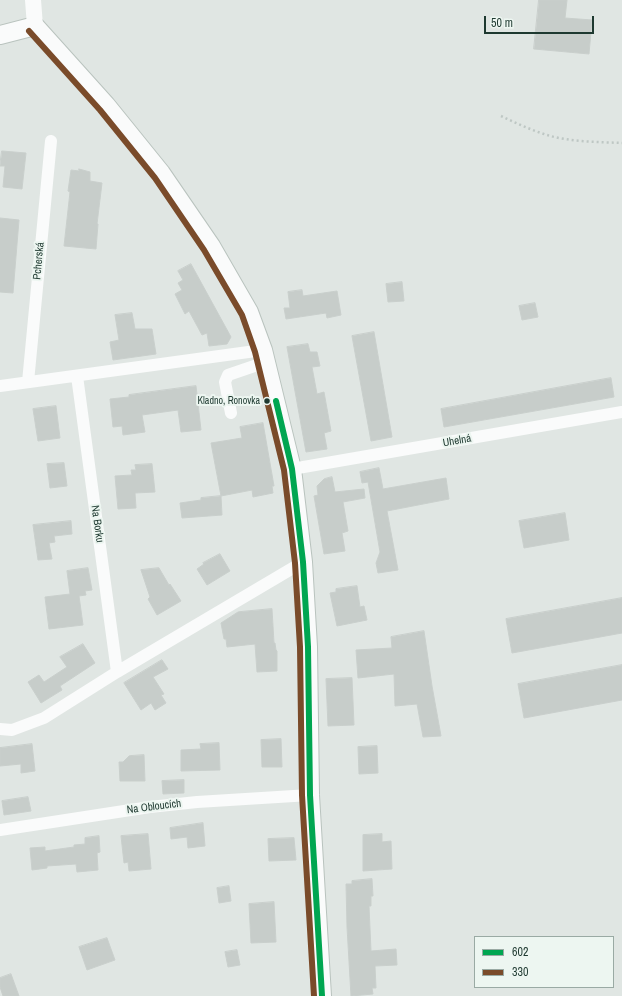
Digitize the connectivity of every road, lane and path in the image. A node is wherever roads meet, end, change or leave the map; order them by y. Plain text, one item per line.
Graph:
1 (33, 0) edge
2 (35, 26) junction
3 (0, 35) edge
4 (501, 116) dead end
5 (51, 141) dead end
6 (622, 143) edge
7 (265, 356) junction
8 (77, 376) junction
9 (28, 382) junction
10 (0, 386) edge
11 (622, 412) edge
12 (231, 413) dead end
13 (292, 469) junction
14 (303, 562) junction
15 (117, 672) junction
16 (0, 729) edge
17 (310, 795) junction
18 (0, 830) edge
19 (322, 996) edge

1 - 2 street
2 - 3 main road
2 - 7 main road
4 - 6 path
5 - 9 street, Pcherská
7 - 8 street
7 - 12 street
7 - 13 main road
8 - 9 street
8 - 15 street, Na Borku
9 - 10 street
11 - 13 street, Uhelná
13 - 14 main road
14 - 15 street
14 - 17 main road
15 - 16 street
17 - 18 street, Na Obloucích
17 - 19 main road

